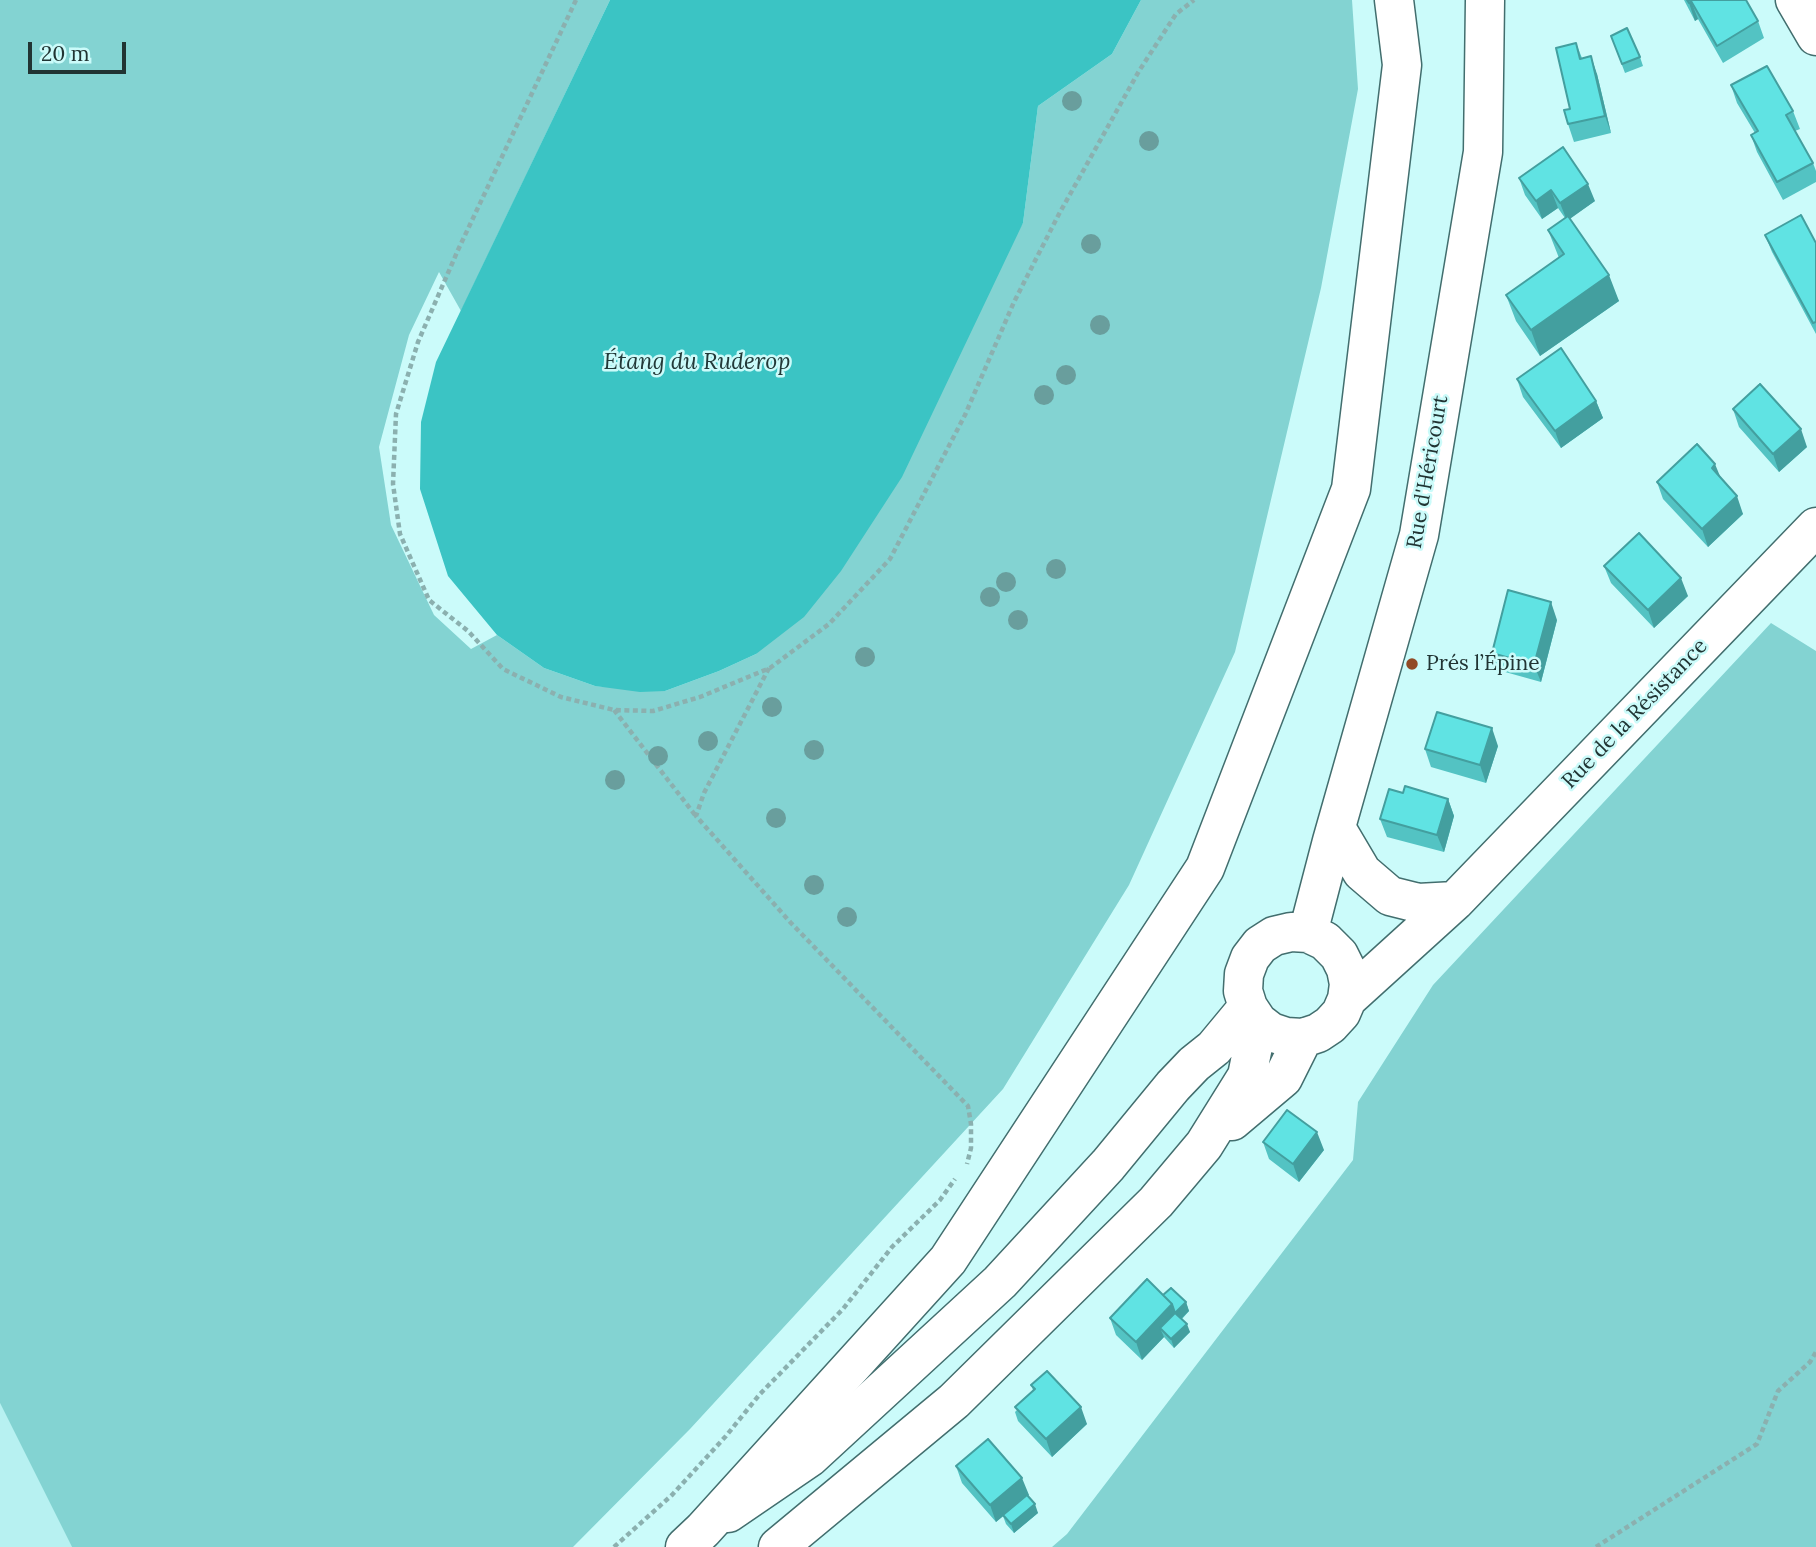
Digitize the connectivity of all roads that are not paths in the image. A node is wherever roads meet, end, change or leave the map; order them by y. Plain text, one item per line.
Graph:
1 (1394, 0) edge
2 (1485, 0) edge
3 (1796, 0) edge
4 (1816, 37) edge
5 (1816, 527) edge
6 (1336, 828) junction
7 (1455, 901) junction
8 (1308, 933) junction
9 (1339, 955) junction
10 (1347, 999) junction
11 (1253, 1015) junction
12 (1303, 1038) junction
13 (1204, 1145) junction
14 (694, 1539) edge
15 (778, 1547) edge

1 - 14 street
2 - 6 street, Rue d'Héricourt
3 - 4 street
5 - 7 street, Rue de la Résistance
6 - 7 street
6 - 8 street, Rue d'Héricourt
7 - 9 street, Rue de la Résistance
7 - 10 street, Rue de la Résistance
8 - 9 street
8 - 11 street
9 - 10 street
10 - 12 street
11 - 12 street
11 - 13 street
11 - 14 street
12 - 13 street
13 - 15 street

